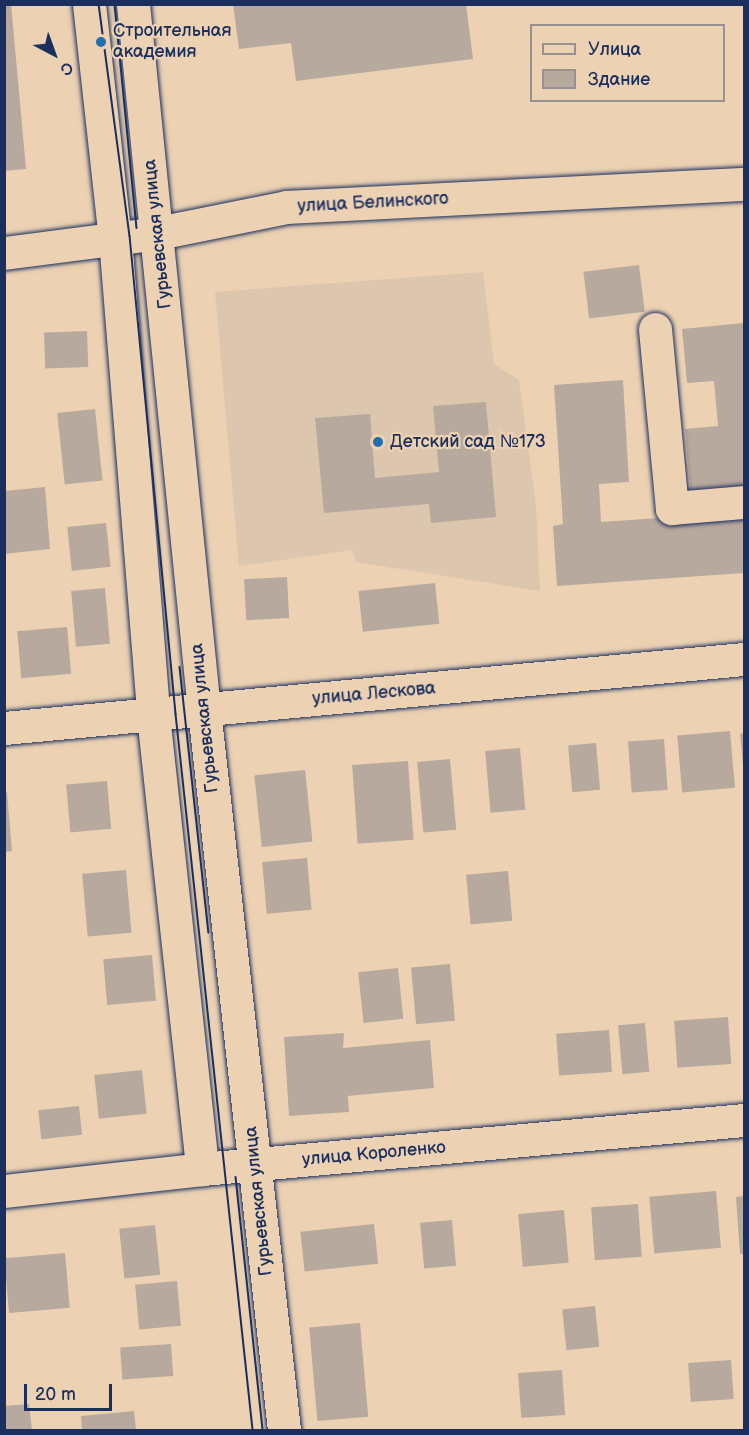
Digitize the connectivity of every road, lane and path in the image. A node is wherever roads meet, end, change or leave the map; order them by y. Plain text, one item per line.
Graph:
1 (89, 4) edge
2 (133, 4) edge
3 (744, 184) edge
4 (158, 233) junction
5 (115, 238) junction
6 (4, 253) edge
7 (655, 329) dead end
8 (744, 501) edge
9 (744, 659) edge
10 (204, 710) junction
11 (153, 715) junction
12 (4, 728) edge
13 (744, 1120) edge
14 (256, 1164) junction
15 (202, 1168) junction
16 (4, 1191) edge
17 (284, 1431) edge

1 - 5 street
2 - 4 street, Гурьевская улица
3 - 4 street, улица Белинского
4 - 5 street, улица Белинского
4 - 10 street, Гурьевская улица
5 - 6 street, улица Белинского
5 - 11 street
7 - 8 street
9 - 10 street, улица Лескова
10 - 11 street, улица Лескова
10 - 14 street, Гурьевская улица
11 - 12 street, улица Лескова
11 - 15 street
13 - 14 street, улица Короленко
14 - 15 street, улица Короленко
14 - 17 street, Гурьевская улица
15 - 16 street, улица Короленко

